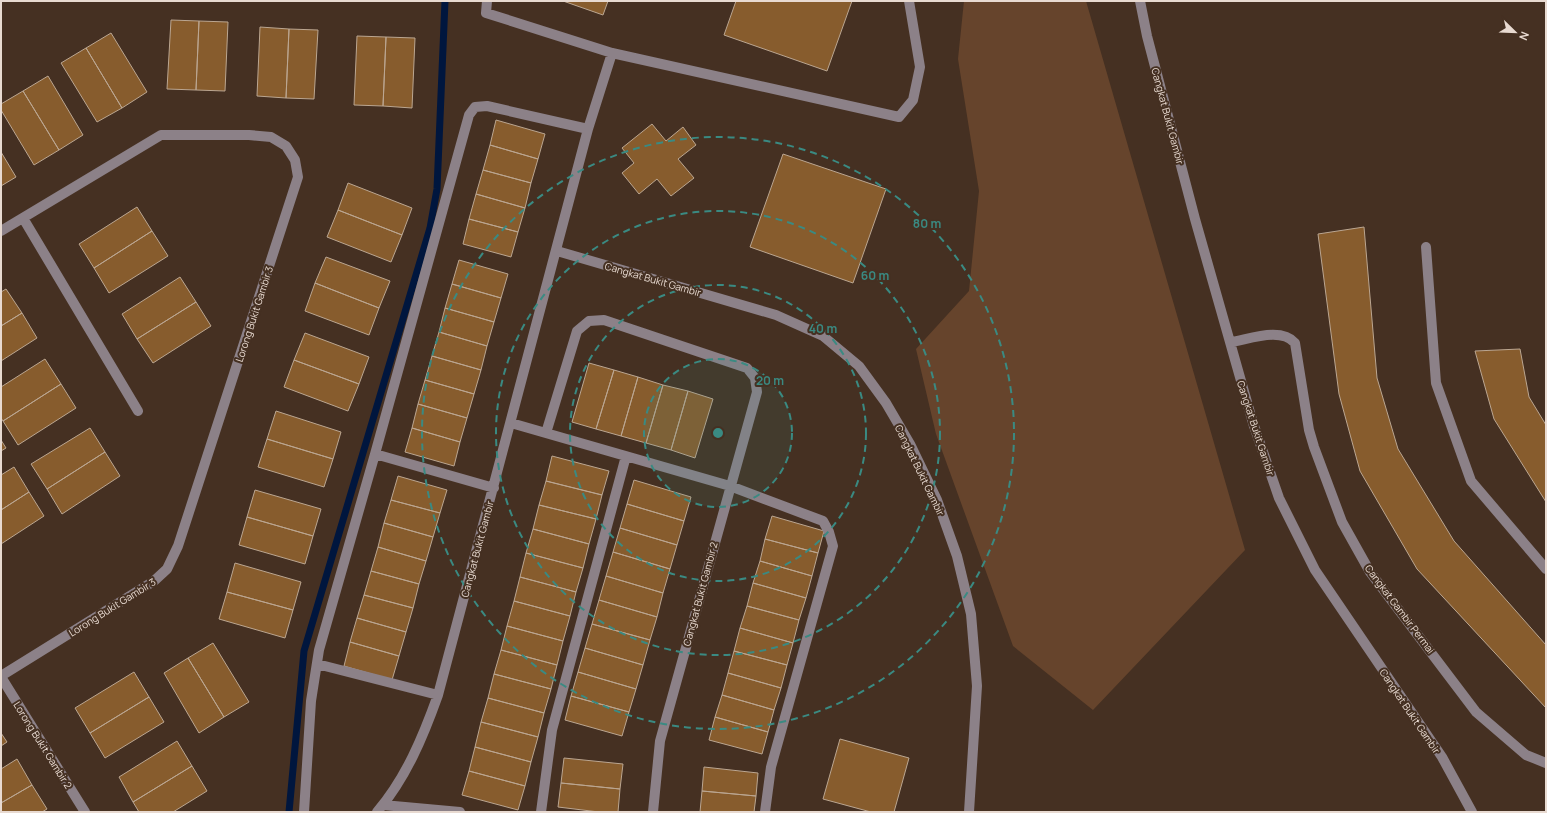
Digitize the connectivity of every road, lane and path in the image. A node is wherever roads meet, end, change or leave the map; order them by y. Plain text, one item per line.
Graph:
1 (487, 1) edge
2 (909, 1) edge
3 (1140, 1) edge
4 (612, 53) junction
5 (588, 129) junction
6 (23, 218) junction
7 (1, 231) edge
8 (1426, 247) dead end
9 (557, 251) junction
10 (1231, 342) junction
11 (138, 411) dead end
12 (511, 423) junction
13 (546, 433) junction
14 (375, 454) junction
15 (626, 456) junction
16 (730, 486) junction
17 (494, 488) junction
18 (1546, 569) edge
19 (317, 664) junction
20 (1, 677) edge
21 (438, 695) junction
22 (1546, 763) edge
23 (380, 808) edge
24 (85, 812) edge
25 (304, 812) edge
26 (460, 812) edge
27 (541, 812) edge
28 (653, 812) edge
29 (765, 812) edge
30 (969, 812) edge
31 (1472, 812) edge

1 - 4 street
2 - 4 street
3 - 10 street, Cangkat Bukit Gambir
4 - 5 street, Cangkat Bukit Gambir
5 - 9 street, Cangkat Bukit Gambir
5 - 14 street
6 - 7 street, Lorong Bukit Gambir 3
6 - 11 street
6 - 20 street, Lorong Bukit Gambir 3
8 - 18 street
9 - 12 street, Cangkat Bukit Gambir
9 - 30 street, Cangkat Bukit Gambir
10 - 22 street, Cangkat Gambir Permai
10 - 31 street, Cangkat Bukit Gambir
12 - 13 street
12 - 17 street, Cangkat Bukit Gambir
13 - 15 street
13 - 16 street, Cangkat Bukit Gambir 2
14 - 17 street
14 - 19 street
15 - 16 street
15 - 27 street
16 - 28 street, Cangkat Bukit Gambir 2
16 - 29 street
17 - 21 street, Cangkat Bukit Gambir
19 - 21 street
19 - 25 street
20 - 24 street, Lorong Bukit Gambir 2
21 - 23 street, Cangkat Bukit Gambir
23 - 26 street

